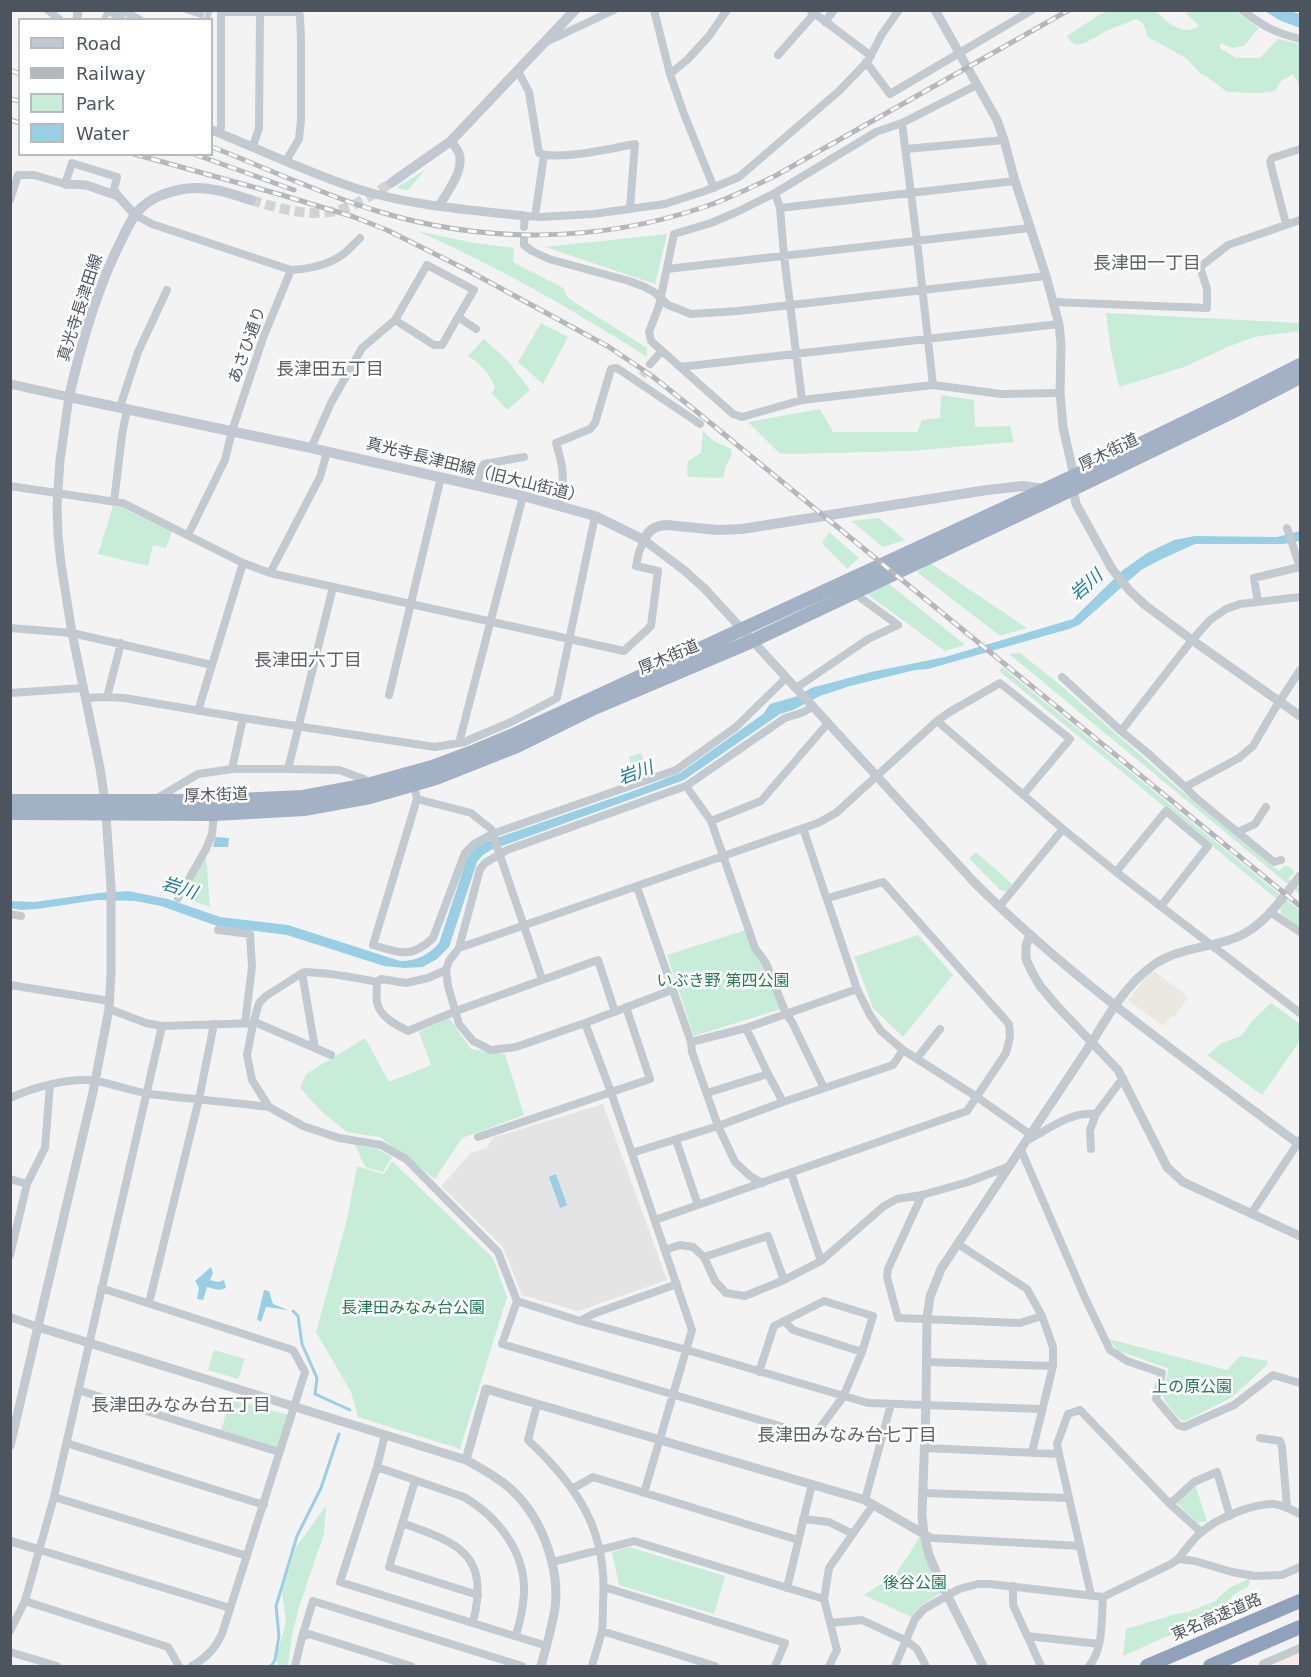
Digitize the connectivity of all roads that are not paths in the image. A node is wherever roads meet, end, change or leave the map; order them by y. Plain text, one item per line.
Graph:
1 (122, 10) edge
2 (186, 10) edge
3 (202, 10) edge
4 (575, 10) edge
5 (614, 10) edge
6 (654, 10) edge
7 (727, 10) edge
8 (834, 10) edge
9 (935, 10) edge
10 (1032, 10) edge
11 (1242, 10) edge
12 (298, 11) edge
13 (896, 11) edge
14 (260, 12) junction
15 (812, 12) edge
16 (136, 18) edge
17 (825, 22) junction
18 (1300, 39) edge
19 (545, 43) junction
20 (778, 55) dead end
21 (869, 59) junction
22 (518, 71) junction
23 (670, 74) junction
24 (977, 85) junction
25 (902, 123) junction
26 (215, 132) edge
27 (1004, 140) junction
28 (451, 141) junction
29 (253, 146) junction
30 (906, 149) junction
31 (1300, 149) edge
32 (544, 155) junction
33 (286, 161) junction
34 (1015, 181) junction
35 (392, 183) tunnel mouth
36 (65, 184) junction
37 (714, 188) junction
38 (775, 193) junction
39 (911, 193) junction
40 (118, 196) junction
41 (10, 200) edge
42 (251, 200) tunnel mouth
43 (439, 206) junction
44 (630, 208) junction
45 (780, 208) junction
46 (536, 210) dead end
47 (135, 215) junction
48 (525, 216) junction
49 (1300, 219) edge
50 (1286, 224) junction
51 (524, 227) dead end
52 (1030, 228) junction
53 (360, 238) dead end
54 (524, 239) dead end
55 (917, 241) junction
56 (784, 256) junction
57 (668, 269) junction
58 (291, 270) junction
59 (1046, 276) junction
60 (167, 290) dead end
61 (922, 290) junction
62 (661, 298) junction
63 (1053, 302) junction
64 (790, 304) junction
65 (458, 317) junction
66 (395, 320) junction
67 (1059, 324) junction
68 (476, 329) dead end
69 (928, 340) junction
70 (662, 352) junction
71 (796, 353) junction
72 (650, 364) tunnel mouth
73 (1300, 365) edge
74 (680, 367) junction
75 (1300, 377) edge
76 (10, 384) edge
77 (933, 385) junction
78 (1060, 393) junction
79 (69, 397) junction
80 (802, 400) junction
81 (124, 408) junction
82 (700, 424) dead end
83 (232, 431) junction
84 (311, 448) junction
85 (327, 452) junction
86 (524, 457) dead end
87 (441, 477) junction
88 (1073, 483) junction
89 (477, 485) junction
90 (10, 486) edge
91 (1044, 489) junction
92 (58, 493) junction
93 (523, 496) junction
94 (114, 502) junction
95 (560, 505) junction
96 (595, 516) junction
97 (1288, 529) dead end
98 (188, 535) junction
99 (644, 540) junction
100 (243, 563) junction
101 (1300, 567) edge
102 (270, 573) junction
103 (333, 587) junction
104 (854, 593) junction
105 (1300, 597) edge
106 (1258, 602) junction
107 (411, 604) junction
108 (490, 621) junction
109 (10, 628) edge
110 (742, 630) junction
111 (72, 633) junction
112 (569, 639) junction
113 (752, 640) junction
114 (1192, 640) junction
115 (121, 643) junction
116 (212, 665) junction
117 (1300, 670) edge
118 (1062, 677) dead end
119 (786, 678) junction
120 (796, 689) junction
121 (10, 693) edge
122 (84, 693) junction
123 (389, 695) dead end
124 (107, 697) junction
125 (1280, 700) junction
126 (812, 706) junction
127 (198, 711) junction
128 (1300, 716) edge
129 (243, 718) junction
130 (937, 721) junction
131 (828, 723) junction
132 (299, 726) junction
133 (1121, 731) junction
134 (459, 743) junction
135 (232, 769) junction
136 (288, 769) junction
137 (877, 776) junction
138 (367, 785) junction
139 (686, 786) junction
140 (1185, 787) junction
141 (416, 792) junction
142 (1023, 795) junction
143 (10, 801) edge
144 (152, 801) junction
145 (105, 807) junction
146 (1266, 807) dead end
147 (10, 813) edge
148 (214, 814) junction
149 (711, 821) junction
150 (803, 828) junction
151 (1063, 829) junction
152 (1238, 832) junction
153 (492, 835) junction
154 (499, 853) junction
155 (723, 856) junction
156 (1281, 860) dead end
157 (1116, 872) junction
158 (1300, 876) edge
159 (636, 887) junction
160 (178, 898) dead end
161 (828, 898) junction
162 (1161, 906) junction
163 (999, 907) junction
164 (1270, 912) junction
165 (10, 914) edge
166 (21, 916) dead end
167 (523, 925) junction
168 (218, 930) dead end
169 (1300, 932) edge
170 (1030, 934) junction
171 (1212, 945) junction
172 (459, 948) junction
173 (446, 970) junction
174 (302, 973) junction
175 (542, 979) junction
176 (377, 982) junction
177 (10, 985) edge
178 (857, 989) junction
179 (672, 990) junction
180 (109, 1005) junction
181 (1114, 1006) junction
182 (626, 1007) junction
183 (456, 1011) junction
184 (615, 1012) junction
185 (1300, 1013) edge
186 (786, 1014) junction
187 (249, 1023) junction
188 (585, 1023) junction
189 (214, 1024) junction
190 (162, 1026) junction
191 (746, 1028) junction
192 (940, 1029) dead end
193 (691, 1042) junction
194 (1092, 1042) junction
195 (315, 1048) junction
196 (903, 1050) junction
197 (331, 1055) dead end
198 (916, 1058) junction
199 (768, 1074) junction
200 (1123, 1078) junction
201 (95, 1081) junction
202 (50, 1085) junction
203 (824, 1088) junction
204 (611, 1092) junction
205 (708, 1093) junction
206 (147, 1094) junction
207 (977, 1097) junction
208 (10, 1098) edge
209 (199, 1099) junction
210 (783, 1102) junction
211 (269, 1107) junction
212 (1096, 1114) junction
213 (718, 1126) junction
214 (478, 1137) dead end
215 (676, 1140) junction
216 (1026, 1142) junction
217 (1300, 1142) edge
218 (1091, 1149) dead end
219 (632, 1153) junction
220 (1010, 1166) junction
221 (791, 1173) junction
222 (10, 1179) edge
223 (762, 1183) junction
224 (27, 1184) junction
225 (922, 1195) junction
226 (698, 1205) junction
227 (1251, 1214) junction
228 (655, 1220) junction
229 (1300, 1236) edge
230 (958, 1244) junction
231 (665, 1250) junction
232 (10, 1255) edge
233 (704, 1257) junction
234 (821, 1261) junction
235 (784, 1280) junction
236 (677, 1284) junction
237 (101, 1288) junction
238 (518, 1301) junction
239 (149, 1303) junction
240 (1042, 1316) junction
241 (10, 1317) edge
242 (927, 1318) junction
243 (580, 1321) junction
244 (784, 1321) junction
245 (38, 1328) junction
246 (89, 1343) junction
247 (687, 1350) junction
248 (862, 1352) junction
249 (927, 1362) junction
250 (1053, 1366) junction
251 (759, 1372) junction
252 (1300, 1383) edge
253 (78, 1390) junction
254 (673, 1394) junction
255 (843, 1397) junction
256 (891, 1404) junction
257 (926, 1404) junction
258 (537, 1405) junction
259 (294, 1408) junction
260 (1041, 1409) junction
261 (385, 1435) junction
262 (1260, 1438) dead end
263 (659, 1441) junction
264 (66, 1443) junction
265 (10, 1446) edge
266 (925, 1448) junction
267 (279, 1452) junction
268 (1032, 1452) junction
269 (1059, 1454) junction
270 (466, 1460) junction
271 (376, 1467) junction
272 (415, 1481) junction
273 (812, 1484) junction
274 (572, 1489) junction
275 (644, 1493) junction
276 (923, 1493) junction
277 (54, 1497) junction
278 (1068, 1498) junction
279 (869, 1502) junction
280 (1170, 1503) junction
281 (264, 1505) junction
282 (1287, 1507) junction
283 (1300, 1514) edge
284 (1230, 1516) junction
285 (803, 1519) junction
286 (402, 1523) junction
287 (1201, 1532) junction
288 (853, 1534) junction
289 (924, 1534) junction
290 (798, 1540) junction
291 (10, 1541) edge
292 (1080, 1546) junction
293 (601, 1549) junction
294 (40, 1550) junction
295 (247, 1556) junction
296 (1178, 1559) junction
297 (552, 1562) junction
298 (1300, 1567) edge
299 (604, 1587) junction
300 (1013, 1587) junction
301 (787, 1588) junction
302 (946, 1595) junction
303 (1091, 1595) junction
304 (478, 1596) junction
305 (1103, 1597) junction
306 (824, 1599) junction
307 (25, 1601) junction
308 (1300, 1601) edge
309 (231, 1608) junction
310 (473, 1622) junction
311 (830, 1623) junction
312 (1300, 1627) edge
313 (602, 1630) junction
314 (10, 1631) edge
315 (516, 1635) junction
316 (1027, 1636) junction
317 (302, 1638) junction
318 (907, 1641) junction
319 (1099, 1644) junction
320 (547, 1646) junction
321 (1300, 1648) edge
322 (10, 1652) edge
323 (494, 1662) edge
324 (57, 1666) edge
325 (179, 1666) edge
326 (192, 1666) edge
327 (295, 1666) edge
328 (411, 1666) edge
329 (522, 1666) edge
330 (541, 1666) edge
331 (592, 1666) edge
332 (715, 1666) edge
333 (775, 1666) edge
334 (830, 1666) edge
335 (895, 1666) edge
336 (926, 1666) edge
337 (983, 1666) edge
338 (1041, 1666) edge
339 (1089, 1666) edge
340 (1148, 1666) edge
341 (1210, 1666) edge
342 (1265, 1666) edge

1 - 16 street
2 - 3 street
4 - 19 main road
5 - 19 street
6 - 23 street
7 - 23 street
8 - 17 street
9 - 24 street
10 - 21 street
11 - 18 street
12 - 14 street
12 - 33 street
13 - 21 street
14 - 26 street
14 - 29 street
15 - 17 street
15 - 20 street
17 - 21 street
19 - 22 main road
21 - 37 street
22 - 28 main road
22 - 32 street
23 - 37 street
24 - 25 street
24 - 27 street
25 - 30 street
25 - 38 street
26 - 29 street
27 - 30 street
27 - 34 street
28 - 35 main road
28 - 43 street
29 - 33 street
30 - 39 street
31 - 50 street
32 - 44 street
32 - 46 street
33 - 43 street
34 - 39 street
34 - 52 street
36 - 40 street
36 - 40 street
36 - 41 street
37 - 44 street
38 - 45 street
38 - 57 street
39 - 45 street
39 - 55 street
40 - 47 street
42 - 47 main road, 真光寺長津田線
43 - 48 street
44 - 48 street
45 - 56 street
47 - 58 street
47 - 79 main road, 真光寺長津田線
48 - 51 street
49 - 50 street
50 - 63 street
52 - 55 street
52 - 59 street
53 - 58 street
54 - 62 street
55 - 56 street
55 - 61 street
56 - 57 street
56 - 64 street
57 - 62 street
58 - 83 street, あさひ通り
59 - 61 street
59 - 63 street
60 - 81 street
61 - 64 street
61 - 69 street
62 - 64 street
62 - 70 street
63 - 67 street
64 - 71 street
65 - 66 street
65 - 66 street
65 - 68 street
66 - 84 street
67 - 69 street
67 - 78 street
69 - 71 street
69 - 77 street
70 - 72 street
70 - 74 street
71 - 74 street
71 - 80 street
73 - 88 highway, 厚木街道
74 - 80 street
75 - 88 highway, 厚木街道
76 - 79 street
77 - 78 street
77 - 80 street
78 - 88 street
79 - 81 main road, 真光寺長津田線（旧大山街道）
79 - 92 street
81 - 83 main road, 真光寺長津田線（旧大山街道）
81 - 94 street
82 - 95 street
83 - 84 main road, 真光寺長津田線（旧大山街道）
83 - 98 street, あさひ通り
84 - 85 main road, 真光寺長津田線（旧大山街道）
85 - 87 main road, 真光寺長津田線（旧大山街道）
85 - 102 street
86 - 89 street
87 - 89 main road, 真光寺長津田線（旧大山街道）
87 - 107 street
88 - 91 highway, 厚木街道
88 - 104 highway, 厚木街道
88 - 114 street
89 - 93 main road, 真光寺長津田線（旧大山街道）
90 - 92 street
91 - 99 main road
91 - 110 highway, 厚木街道
92 - 94 street
92 - 111 street
93 - 95 main road, 真光寺長津田線（旧大山街道）
93 - 108 street
94 - 98 street
95 - 96 main road, 真光寺長津田線（旧大山街道）
96 - 99 main road, 真光寺長津田線（旧大山街道）
96 - 112 street
97 - 101 street
98 - 100 street
99 - 110 street
99 - 112 street
100 - 102 street
100 - 116 street
101 - 106 street
102 - 103 street
103 - 107 street
103 - 132 street
104 - 113 highway, 厚木街道
104 - 120 street
105 - 106 street
106 - 114 street
107 - 108 street
107 - 123 street
108 - 112 street
108 - 134 street
109 - 111 street
110 - 113 street
110 - 138 highway, 厚木街道
111 - 115 street
111 - 122 street
112 - 134 street
113 - 119 street
113 - 141 highway, 厚木街道
114 - 125 street
114 - 133 street
115 - 116 street
115 - 124 street
116 - 127 street
117 - 125 street
118 - 133 street
119 - 120 street
119 - 153 street
120 - 126 street
121 - 122 street
122 - 124 street
122 - 145 street
124 - 127 street
125 - 128 street
125 - 140 street
126 - 131 street
126 - 139 street
127 - 129 street
129 - 132 street
129 - 135 street
130 - 137 street
130 - 142 street
130 - 142 street
131 - 137 street
131 - 149 street
132 - 134 street
132 - 136 street
133 - 140 street
135 - 136 street
135 - 144 street
136 - 138 street
137 - 150 street
137 - 163 street
138 - 144 highway, 厚木街道
139 - 149 street
139 - 154 street
140 - 152 street
141 - 148 highway, 厚木街道
141 - 153 street
141 - 153 street
142 - 151 street
143 - 145 highway, 厚木街道
144 - 145 highway, 厚木街道
145 - 147 highway, 厚木街道
145 - 148 highway, 厚木街道
145 - 180 street
146 - 152 street
148 - 160 street
149 - 155 street
150 - 155 street
150 - 161 street
151 - 157 street
151 - 163 street
152 - 156 street
153 - 154 street
154 - 167 street
154 - 172 street
155 - 159 street
155 - 186 street
157 - 162 street
157 - 162 street
158 - 164 street
159 - 167 street
159 - 179 street
161 - 178 street
161 - 207 street
162 - 171 street
163 - 170 street
164 - 169 street
164 - 171 street
165 - 166 street
167 - 172 street
167 - 175 street
168 - 187 street
170 - 181 street
170 - 194 street
171 - 181 street
171 - 185 street
172 - 173 street
173 - 176 street
173 - 183 street
174 - 176 street
174 - 187 street
174 - 195 street
175 - 183 street
175 - 184 street
176 - 183 street
177 - 180 street
178 - 186 street
178 - 196 street
179 - 182 street
179 - 193 street
180 - 190 street
180 - 201 street
181 - 194 street
181 - 217 street
182 - 184 street
182 - 204 street
183 - 188 street
184 - 188 street
186 - 191 street
186 - 203 street
187 - 189 street
187 - 195 street
187 - 211 street
188 - 204 street
189 - 190 street
189 - 209 street
190 - 206 street
191 - 193 street
191 - 199 street
192 - 198 street
193 - 205 street
194 - 200 street
194 - 216 street
195 - 197 street
196 - 198 street
196 - 203 street
198 - 207 street
199 - 205 street
199 - 210 street
200 - 212 street
200 - 227 street
201 - 202 street
201 - 206 street
201 - 245 street
202 - 208 street
202 - 224 street
203 - 210 street
204 - 214 street
204 - 219 street
205 - 213 street
206 - 209 street
206 - 237 street
207 - 216 street
207 - 221 street
209 - 211 street
209 - 239 street
210 - 213 street
211 - 238 street
212 - 216 street
212 - 218 street
213 - 215 street
213 - 223 street
215 - 219 street
215 - 226 street
216 - 220 street
216 - 252 street
217 - 227 street
219 - 228 street
220 - 225 street
220 - 230 street
221 - 223 street
221 - 234 street
222 - 224 street
223 - 226 street
224 - 232 street
225 - 234 street
225 - 242 street
226 - 228 street
227 - 229 street
228 - 231 street
230 - 240 street
230 - 242 street
231 - 233 street
231 - 236 street
233 - 235 street
233 - 235 street
234 - 235 street
236 - 243 street
236 - 247 street
237 - 239 street
237 - 246 street
238 - 243 street
238 - 254 street
239 - 259 street
240 - 242 street
240 - 250 street
241 - 245 street
242 - 249 street
243 - 247 street
244 - 248 street
244 - 248 street
244 - 251 street
245 - 246 street
245 - 265 street
246 - 253 street
246 - 259 street
247 - 251 street
247 - 254 street
248 - 255 street
249 - 250 street
249 - 257 street
250 - 260 street
251 - 255 street
253 - 264 street
253 - 267 street
254 - 255 street
254 - 263 street
255 - 256 street
256 - 257 street
256 - 279 street
257 - 260 street
257 - 266 street
258 - 263 street
258 - 270 street
258 - 274 street
259 - 261 street
259 - 267 street
260 - 268 street
261 - 270 street
261 - 271 street
262 - 282 street
263 - 273 street
263 - 275 street
264 - 277 street
264 - 281 street
266 - 268 street
266 - 276 street
267 - 281 street
268 - 269 street
269 - 278 street
269 - 280 street
270 - 297 street
271 - 272 street
271 - 310 street
272 - 286 street
272 - 315 street
273 - 279 street
273 - 285 street
274 - 275 street
274 - 293 street
275 - 290 street
276 - 278 street
276 - 289 street
277 - 294 street
277 - 295 street
278 - 292 street
279 - 288 street
279 - 289 street
280 - 284 street
280 - 287 street
281 - 295 street
282 - 283 street
282 - 284 street
284 - 287 street
285 - 288 street
285 - 290 street
286 - 304 street
286 - 304 street
287 - 296 street
288 - 306 street
289 - 292 street
289 - 302 street
290 - 301 street
291 - 294 street
292 - 303 street
293 - 297 street
293 - 299 street
293 - 301 street
294 - 307 street
294 - 309 street
295 - 309 street
296 - 298 street
296 - 305 street
297 - 320 street
299 - 313 street
299 - 333 street
300 - 302 street
300 - 303 street
300 - 316 street
301 - 306 street
302 - 318 street
302 - 337 street
303 - 305 street
304 - 310 street
305 - 319 street
306 - 311 street
307 - 314 street
307 - 325 street
308 - 340 highway, 東名高速道路
309 - 326 street
310 - 315 street
311 - 318 street
311 - 334 street
312 - 341 highway
313 - 331 street
313 - 332 street
315 - 320 street
316 - 319 street
316 - 338 street
317 - 323 street
317 - 327 street
317 - 328 street
318 - 335 street
318 - 336 street
319 - 339 street
320 - 330 street
321 - 342 street
322 - 324 street
323 - 329 street

